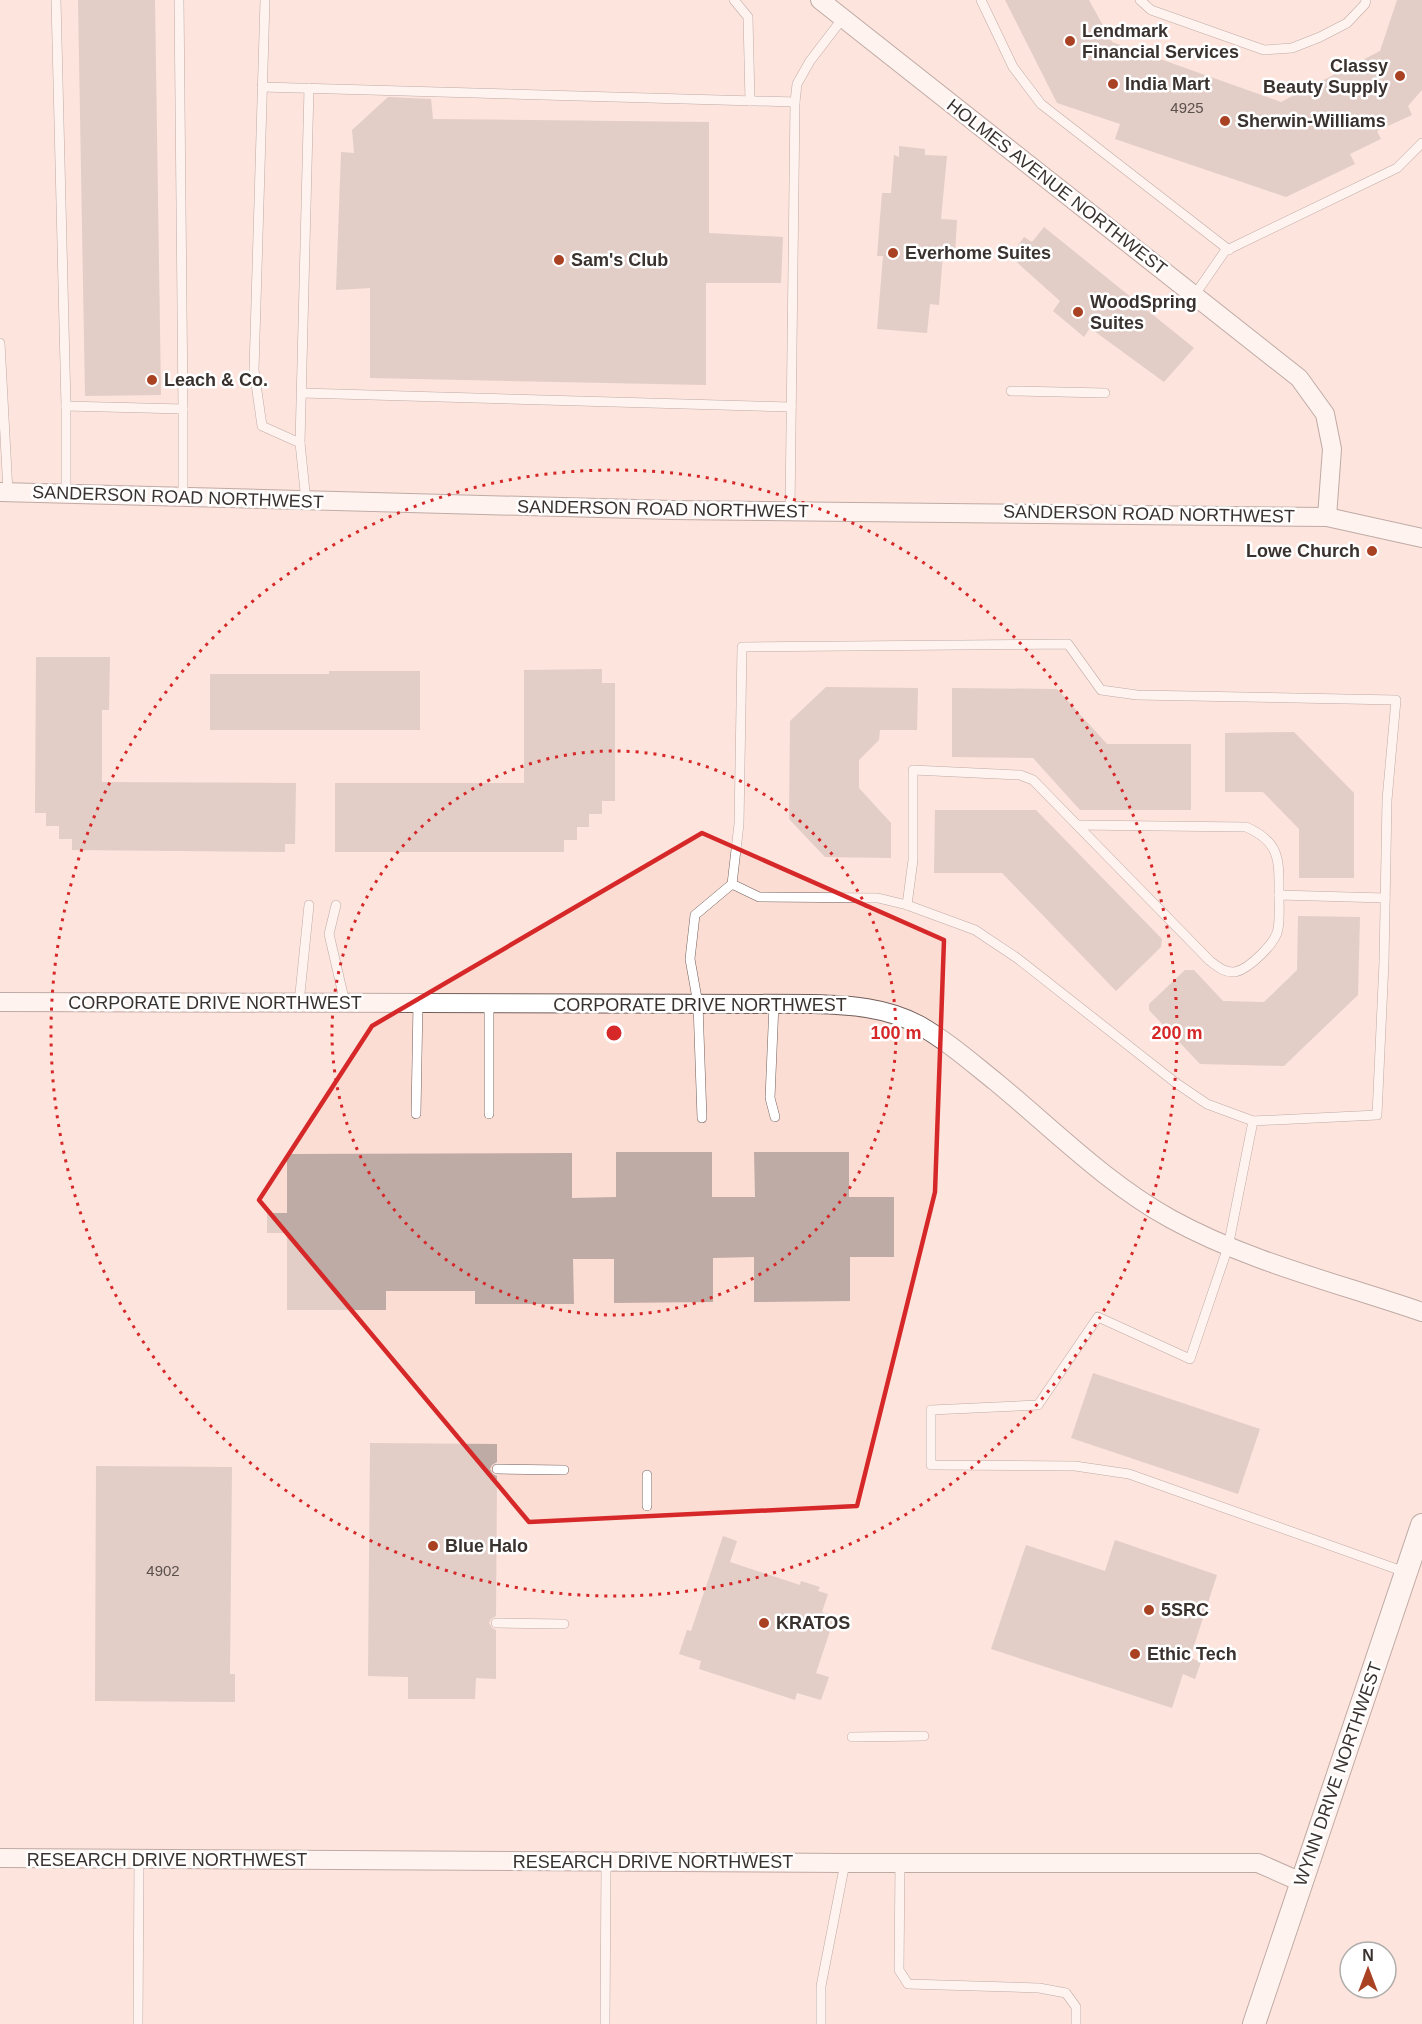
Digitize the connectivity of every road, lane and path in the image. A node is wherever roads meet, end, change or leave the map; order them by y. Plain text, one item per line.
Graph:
1 (56, 0) edge
2 (178, 0) edge
3 (265, 0) edge
4 (734, 0) edge
5 (820, 0) edge
6 (981, 0) edge
7 (1140, 0) edge
8 (1366, 0) edge
9 (843, 18) junction
10 (262, 87) junction
11 (309, 88) junction
12 (750, 101) junction
13 (795, 102) junction
14 (1422, 143) edge
15 (1229, 250) junction
16 (1194, 296) junction
17 (0, 343) edge
18 (1011, 391) dead end
19 (302, 393) junction
20 (1105, 393) dead end
21 (66, 406) junction
22 (791, 407) junction
23 (183, 409) junction
24 (300, 443) junction
25 (4, 492) edge
26 (66, 494) junction
27 (183, 497) junction
28 (306, 501) junction
29 (790, 511) junction
30 (1327, 517) junction
31 (1422, 538) edge
32 (1077, 825) junction
33 (732, 884) junction
34 (1279, 895) junction
35 (1385, 898) junction
36 (309, 905) dead end
37 (336, 905) dead end
38 (907, 905) junction
39 (0, 1002) edge
40 (299, 1003) junction
41 (345, 1003) junction
42 (418, 1003) junction
43 (489, 1004) junction
44 (698, 1004) junction
45 (774, 1004) junction
46 (416, 1114) dead end
47 (489, 1114) dead end
48 (775, 1116) dead end
49 (702, 1118) dead end
50 (1253, 1121) junction
51 (1228, 1247) junction
52 (1422, 1312) edge
53 (497, 1469) dead end
54 (564, 1470) dead end
55 (647, 1475) dead end
56 (647, 1506) dead end
57 (1422, 1525) edge
58 (1406, 1572) junction
59 (496, 1623) dead end
60 (564, 1624) dead end
61 (924, 1736) dead end
62 (852, 1737) dead end
63 (0, 1858) edge
64 (139, 1859) junction
65 (606, 1862) junction
66 (845, 1863) junction
67 (900, 1863) junction
68 (1301, 1882) junction
69 (138, 2024) edge
70 (605, 2024) edge
71 (821, 2024) edge
72 (1076, 2024) edge
73 (1254, 2024) edge

1 - 21 lane
2 - 23 lane
3 - 10 lane
4 - 12 lane
5 - 9 street, HOLMES AVENUE NORTHWEST
6 - 15 lane
7 - 8 lane
9 - 13 lane
9 - 16 street, HOLMES AVENUE NORTHWEST
10 - 11 lane
10 - 24 lane
11 - 12 lane
11 - 19 lane
12 - 13 lane
13 - 22 lane
14 - 15 lane
15 - 16 lane
16 - 30 street, HOLMES AVENUE NORTHWEST
17 - 25 lane
18 - 20 lane
19 - 22 lane
19 - 24 lane
21 - 23 lane
21 - 26 lane
22 - 29 lane
23 - 27 lane
24 - 28 lane
25 - 26 street, SANDERSON ROAD NORTHWEST
26 - 27 street, SANDERSON ROAD NORTHWEST
27 - 28 street, SANDERSON ROAD NORTHWEST
28 - 29 street, SANDERSON ROAD NORTHWEST
29 - 30 street, SANDERSON ROAD NORTHWEST
30 - 31 street
32 - 34 lane
32 - 34 lane
32 - 38 lane
33 - 35 lane
33 - 38 lane
33 - 44 lane
34 - 35 lane
35 - 50 lane
36 - 40 lane
37 - 41 lane
38 - 50 lane
39 - 40 street, CORPORATE DRIVE NORTHWEST
40 - 41 street, CORPORATE DRIVE NORTHWEST
41 - 42 street, CORPORATE DRIVE NORTHWEST
42 - 43 street, CORPORATE DRIVE NORTHWEST
42 - 46 lane
43 - 44 street, CORPORATE DRIVE NORTHWEST
43 - 47 lane
44 - 45 street, CORPORATE DRIVE NORTHWEST
44 - 49 lane
45 - 48 lane
45 - 51 street, CORPORATE DRIVE NORTHWEST
50 - 51 lane
51 - 52 street, CORPORATE DRIVE NORTHWEST
51 - 58 lane
53 - 54 lane
55 - 56 lane
57 - 58 street, WYNN DRIVE NORTHWEST
58 - 68 street, WYNN DRIVE NORTHWEST
59 - 60 lane
61 - 62 lane
63 - 64 street, RESEARCH DRIVE NORTHWEST
64 - 65 street, RESEARCH DRIVE NORTHWEST
64 - 69 lane
65 - 66 street, RESEARCH DRIVE NORTHWEST
65 - 70 lane
66 - 67 street, RESEARCH DRIVE NORTHWEST
66 - 71 lane
67 - 68 street, RESEARCH DRIVE NORTHWEST
67 - 72 lane
68 - 73 street, WYNN DRIVE NORTHWEST

